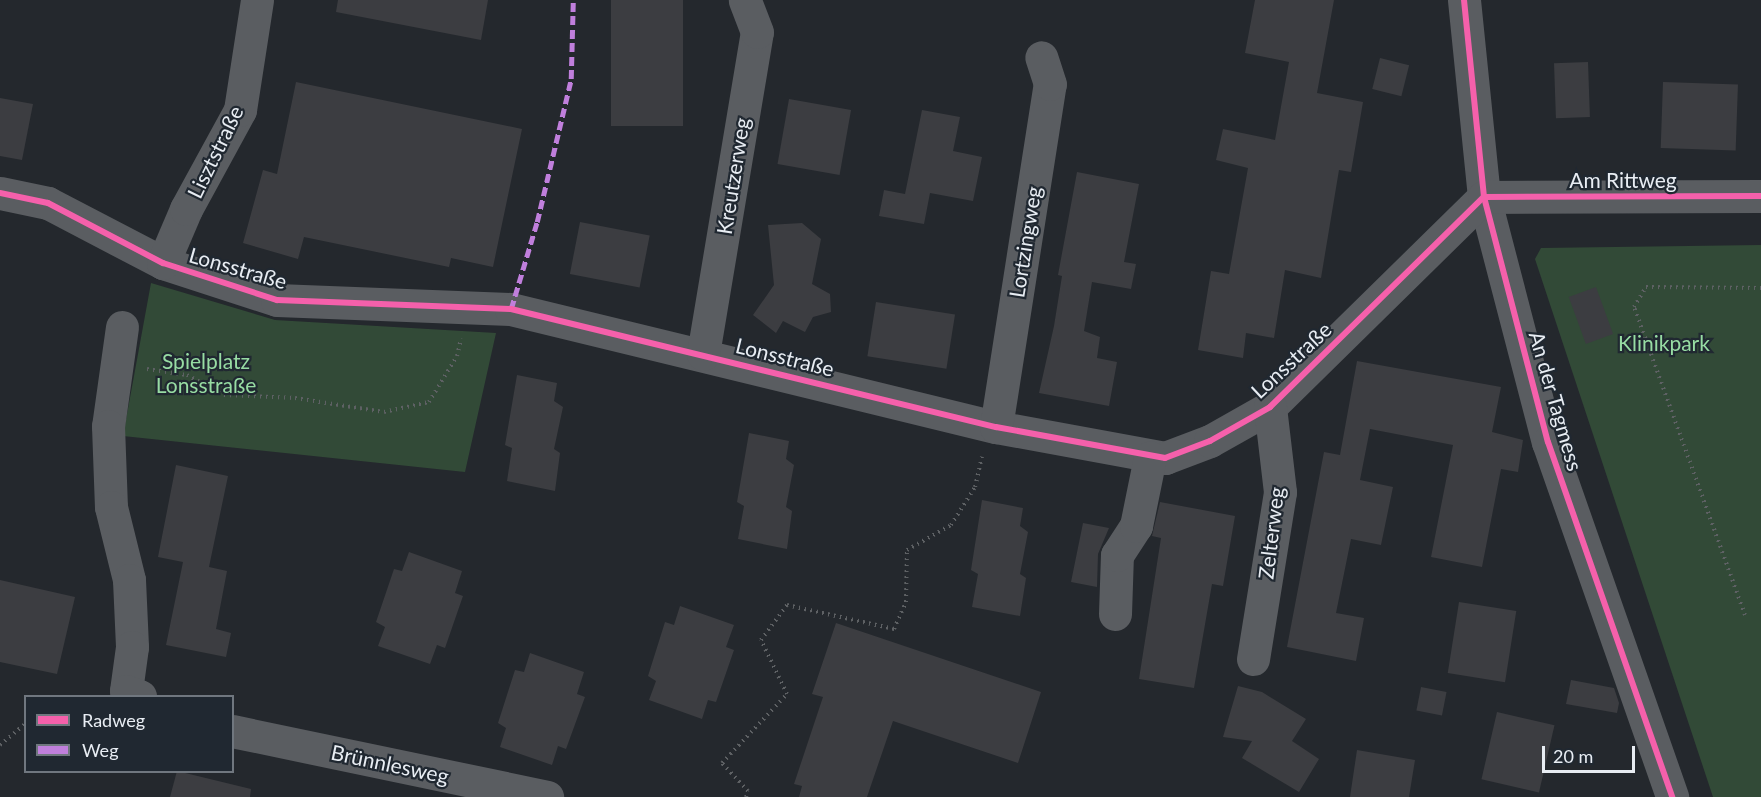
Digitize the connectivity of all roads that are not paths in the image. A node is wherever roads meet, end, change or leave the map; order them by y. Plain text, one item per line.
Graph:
1 (257, 0) edge
2 (745, 0) edge
3 (1464, 0) edge
4 (1041, 57) dead end
5 (0, 193) edge
6 (1761, 196) edge
7 (1484, 197) junction
8 (163, 263) junction
9 (122, 327) dead end
10 (703, 354) junction
11 (1270, 407) junction
12 (992, 426) junction
13 (1150, 457) junction
14 (1115, 614) dead end
15 (1253, 659) dead end
16 (133, 694) edge
17 (234, 731) edge
18 (547, 797) edge
19 (1672, 797) edge

1 - 8 street, Lisztstraße
2 - 10 street, Kreutzerweg
3 - 7 street, An der Tagmess
4 - 12 street, Lortzingweg
5 - 8 street, Lonsstraße
6 - 7 street, Am Rittweg
7 - 11 street, Lonsstraße
7 - 19 street, An der Tagmess
8 - 10 street, Lonsstraße
9 - 16 street
10 - 12 street, Lonsstraße
11 - 13 street, Lonsstraße
11 - 15 street, Zelterweg
12 - 13 street, Lonsstraße
13 - 14 street
17 - 18 street, Brünnlesweg

